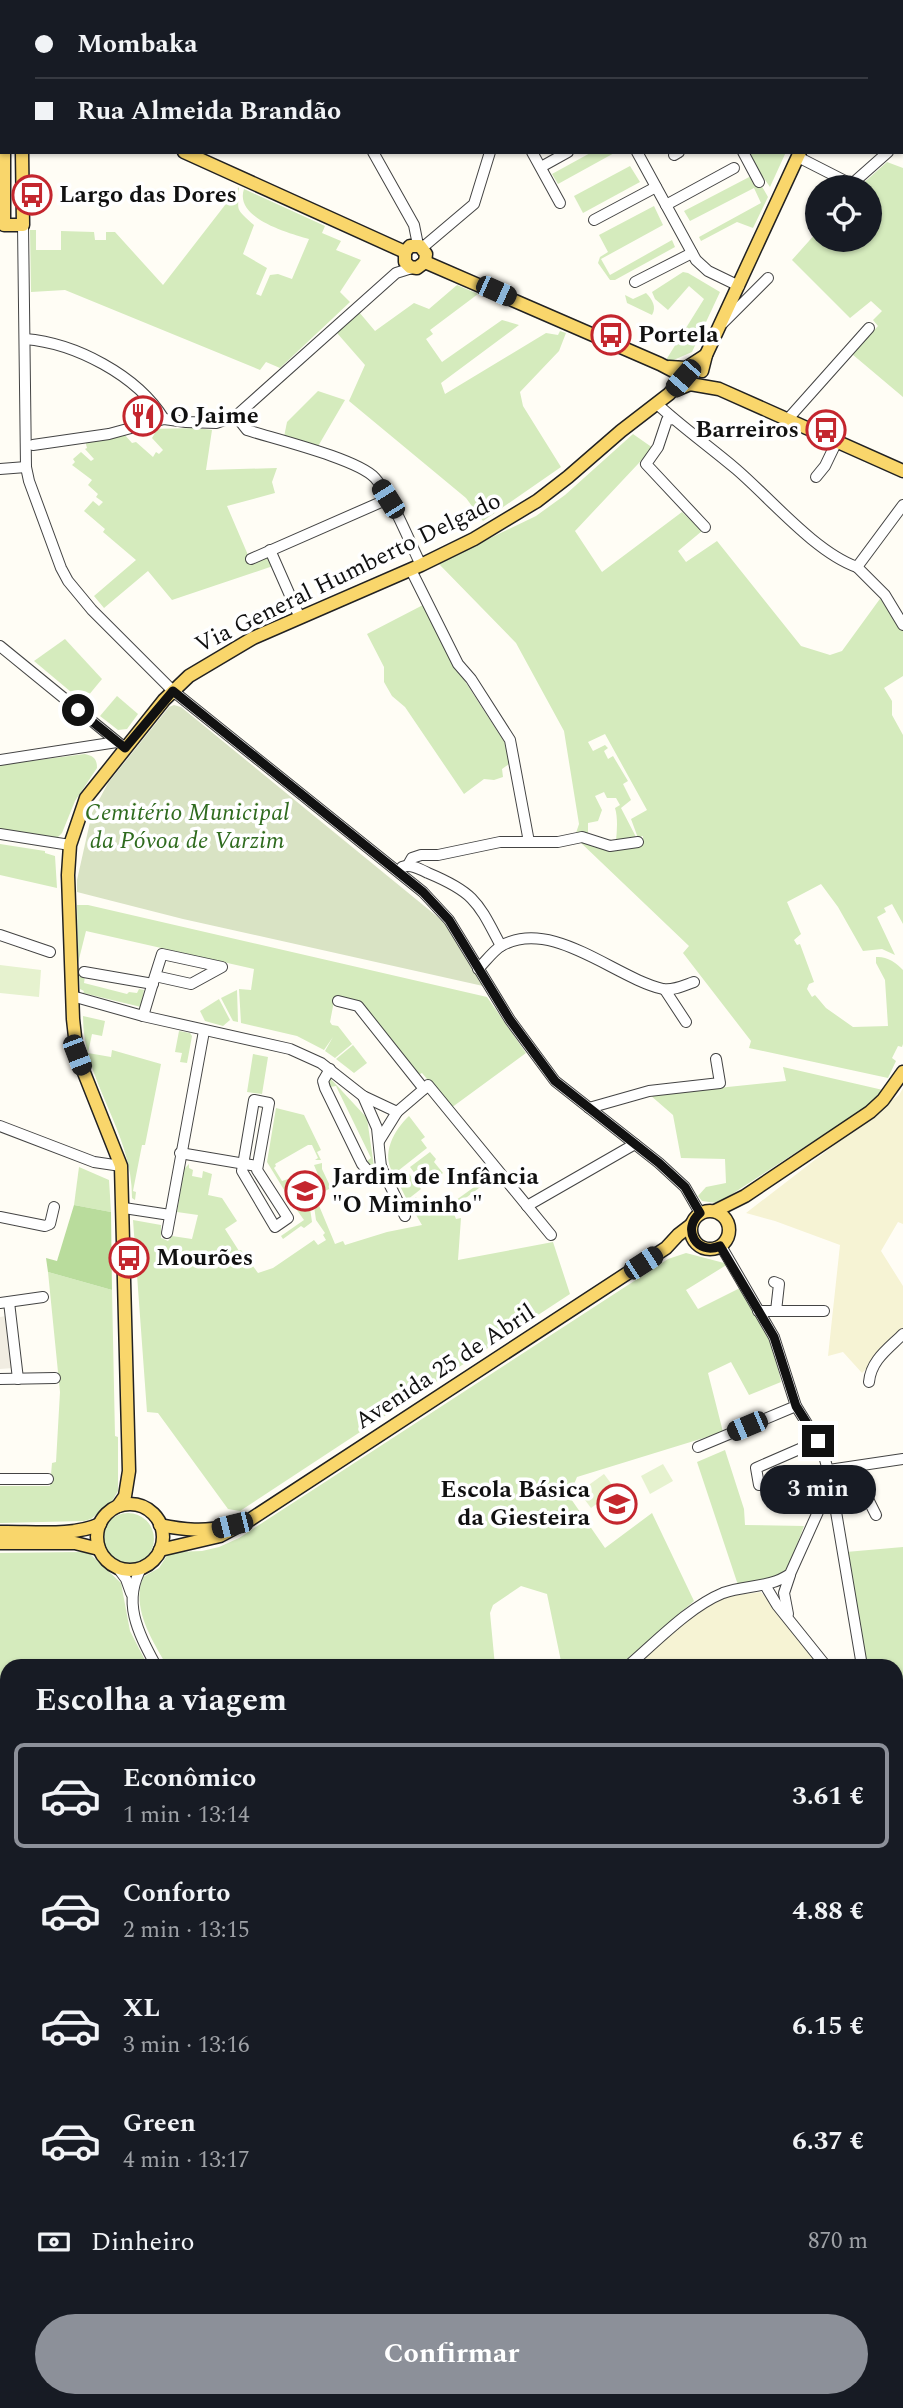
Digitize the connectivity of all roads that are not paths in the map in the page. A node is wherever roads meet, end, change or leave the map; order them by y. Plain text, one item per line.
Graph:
1 (22, 154) edge
2 (188, 154) edge
3 (374, 154) edge
4 (489, 154) edge
5 (533, 154) edge
6 (564, 154) edge
7 (639, 154) edge
8 (744, 154) edge
9 (886, 154) edge
10 (2, 155) edge
11 (799, 155) edge
12 (541, 167) junction
13 (734, 168) dead end
14 (759, 182) dead end
15 (656, 187) junction
16 (560, 203) dead end
17 (666, 205) junction
18 (594, 220) dead end
19 (23, 225) junction
20 (2, 227) edge
21 (420, 246) junction
22 (405, 252) junction
23 (692, 253) junction
24 (425, 262) junction
25 (412, 268) junction
26 (768, 278) dead end
27 (635, 282) dead end
28 (738, 286) junction
29 (720, 326) junction
30 (869, 328) dead end
31 (25, 339) junction
32 (666, 366) junction
33 (692, 375) junction
34 (669, 394) junction
35 (657, 404) junction
36 (236, 416) junction
37 (164, 419) junction
38 (673, 419) junction
39 (787, 419) junction
40 (26, 432) junction
41 (837, 441) junction
42 (33, 445) junction
43 (26, 462) junction
44 (0, 469) edge
45 (903, 471) edge
46 (816, 477) dead end
47 (388, 499) junction
48 (903, 505) edge
49 (705, 527) dead end
50 (270, 550) junction
51 (251, 559) dead end
52 (416, 567) junction
53 (857, 567) junction
54 (300, 618) junction
55 (903, 625) edge
56 (0, 646) edge
57 (173, 691) junction
58 (121, 745) junction
59 (0, 760) edge
60 (0, 834) edge
61 (529, 842) junction
62 (638, 842) dead end
63 (70, 845) junction
64 (408, 865) junction
65 (396, 870) junction
66 (0, 935) edge
67 (501, 946) junction
68 (50, 952) dead end
69 (478, 969) junction
70 (84, 971) dead end
71 (154, 980) junction
72 (694, 982) dead end
73 (665, 990) junction
74 (72, 996) junction
75 (338, 1001) dead end
76 (143, 1016) junction
77 (686, 1022) dead end
78 (204, 1031) junction
79 (716, 1059) dead end
80 (330, 1069) junction
81 (903, 1072) edge
82 (424, 1089) junction
83 (363, 1096) junction
84 (589, 1108) junction
85 (397, 1112) junction
86 (0, 1126) edge
87 (379, 1141) junction
88 (635, 1144) junction
89 (180, 1153) junction
90 (242, 1164) junction
91 (121, 1166) junction
92 (257, 1167) junction
93 (382, 1168) junction
94 (745, 1196) junction
95 (527, 1206) junction
96 (54, 1207) dead end
97 (124, 1208) junction
98 (715, 1211) junction
99 (700, 1213) junction
100 (170, 1215) junction
101 (405, 1216) dead end
102 (0, 1217) edge
103 (691, 1225) junction
104 (729, 1227) junction
105 (167, 1233) dead end
106 (551, 1235) dead end
107 (699, 1245) junction
108 (720, 1246) junction
109 (666, 1248) junction
110 (774, 1282) dead end
111 (43, 1297) dead end
112 (5, 1302) edge
113 (758, 1311) junction
114 (776, 1311) junction
115 (824, 1311) dead end
116 (903, 1334) edge
117 (55, 1378) dead end
118 (0, 1379) edge
119 (18, 1379) junction
120 (869, 1382) dead end
121 (796, 1406) junction
122 (818, 1441) junction
123 (698, 1447) dead end
124 (903, 1459) edge
125 (859, 1466) junction
126 (830, 1476) junction
127 (0, 1479) edge
128 (48, 1479) dead end
129 (129, 1482) junction
130 (759, 1485) dead end
131 (118, 1506) junction
132 (143, 1507) junction
133 (876, 1515) dead end
134 (248, 1521) junction
135 (100, 1524) junction
136 (160, 1525) junction
137 (0, 1532) edge
138 (0, 1544) edge
139 (99, 1549) junction
140 (160, 1550) junction
141 (117, 1567) junction
142 (142, 1567) junction
143 (790, 1574) junction
144 (769, 1584) junction
145 (132, 1594) junction
146 (788, 1615) junction
147 (152, 1659) edge
148 (636, 1659) edge
149 (821, 1659) edge
150 (861, 1659) edge
151 (903, 1901) edge
152 (903, 1914) edge

1 - 19 main road
2 - 22 main road
3 - 21 street
4 - 21 street
5 - 12 street
6 - 12 street
7 - 15 street
8 - 14 street
9 - 11 street
10 - 20 main road
11 - 28 main road
12 - 16 street
13 - 17 street
15 - 17 street
15 - 18 street
17 - 23 street
19 - 20 main road
19 - 31 street
21 - 22 main road
21 - 24 main road
22 - 25 main road
23 - 27 street
23 - 28 street
24 - 25 main road
24 - 32 main road
25 - 36 street
26 - 29 street
28 - 29 main road
29 - 33 main road
30 - 39 street
31 - 37 street
31 - 40 street
32 - 33 main road
32 - 34 main road
33 - 34 main road, Via General Humberto Delgado
33 - 39 main road
34 - 35 main road, Via General Humberto Delgado
35 - 38 street
35 - 52 main road, Via General Humberto Delgado
36 - 37 street
36 - 47 street
37 - 42 street
38 - 49 street
38 - 53 street
39 - 41 main road
40 - 42 street
40 - 43 street
41 - 45 main road
41 - 46 street
42 - 43 street
43 - 44 street
43 - 57 street
47 - 50 street
47 - 52 street
48 - 53 street
50 - 51 street
50 - 54 street
52 - 54 main road, Via General Humberto Delgado
52 - 61 street
53 - 55 street
54 - 57 main road, Via General Humberto Delgado
56 - 58 street
57 - 58 main road, Via General Humberto Delgado
57 - 65 street
58 - 59 street
58 - 63 main road, Via General Humberto Delgado
60 - 63 street
61 - 62 street
61 - 64 street
63 - 74 main road, Via General Humberto Delgado
64 - 65 street
64 - 67 street
65 - 69 street
66 - 68 street
67 - 69 street
67 - 73 street
69 - 84 street
70 - 71 street
71 - 71 street
71 - 76 street
72 - 73 street
73 - 77 street
74 - 76 street
74 - 91 main road, Via General Humberto Delgado
75 - 82 street
76 - 78 street
78 - 80 street
78 - 89 street
79 - 84 street
80 - 83 street
80 - 93 street
81 - 94 main road
82 - 85 street
82 - 95 street
83 - 85 street
83 - 87 street
84 - 88 street
85 - 87 street
86 - 91 street
87 - 93 street
88 - 95 street
88 - 99 street
89 - 90 street
89 - 100 street
90 - 92 street
90 - 92 street
90 - 92 street
91 - 97 main road, Via General Humberto Delgado
93 - 101 street
94 - 98 main road
94 - 104 main road
95 - 106 street
96 - 102 street
97 - 100 street
97 - 129 main road, Via General Humberto Delgado
98 - 99 main road
98 - 104 main road
99 - 103 main road
100 - 105 street
103 - 107 main road
103 - 109 main road, Avenida 25 de Abril
104 - 108 main road
107 - 108 main road
107 - 109 main road, Avenida 25 de Abril
108 - 113 street
109 - 134 main road, Avenida 25 de Abril
110 - 114 street
111 - 112 street
112 - 119 street
113 - 114 street
113 - 121 street
114 - 115 street
116 - 120 street
117 - 119 street
118 - 119 street
121 - 122 street
121 - 123 street
122 - 126 street
122 - 130 street
124 - 125 street
125 - 126 street
125 - 133 street
126 - 143 street
126 - 150 street
127 - 128 street
129 - 131 main road, Via General Humberto Delgado
129 - 132 main road, Via General Humberto Delgado
131 - 132 main road
131 - 135 main road
132 - 136 main road
134 - 136 main road, Avenida 25 de Abril
134 - 140 main road, Avenida 25 de Abril
135 - 137 main road
135 - 139 main road
136 - 140 main road
138 - 139 main road
139 - 141 main road
140 - 142 main road
141 - 142 main road
141 - 145 street
142 - 145 street
143 - 144 street
143 - 146 street
144 - 146 street
144 - 148 street
145 - 147 street
146 - 149 street
151 - 152 street

